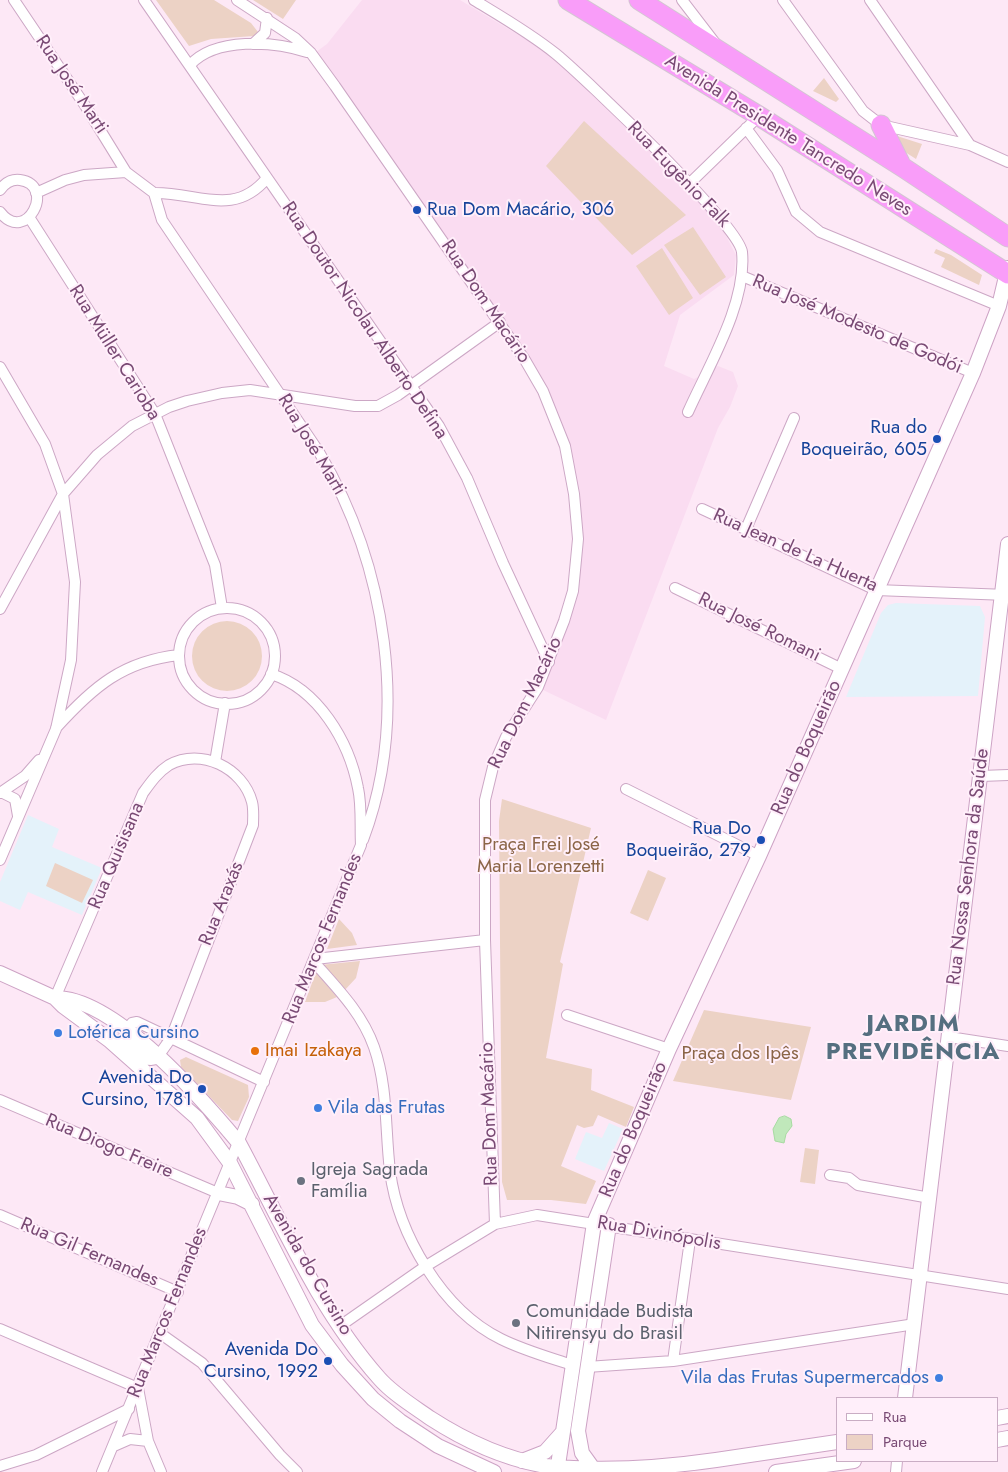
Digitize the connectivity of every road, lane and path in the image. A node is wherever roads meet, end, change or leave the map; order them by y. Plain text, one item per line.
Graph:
1 (14, 0) edge
2 (144, 0) edge
3 (237, 0) edge
4 (474, 0) edge
5 (568, 0) edge
6 (639, 0) edge
7 (682, 0) edge
8 (783, 0) edge
9 (870, 0) edge
10 (267, 18) junction
11 (252, 45) junction
12 (720, 50) junction
13 (311, 53) junction
14 (190, 65) junction
15 (753, 122) junction
16 (875, 122) junction
17 (970, 144) junction
18 (1008, 162) edge
19 (904, 168) junction
20 (126, 172) junction
21 (267, 178) junction
22 (690, 183) junction
23 (1, 186) edge
24 (36, 193) junction
25 (154, 193) junction
26 (0, 213) edge
27 (29, 217) junction
28 (1008, 237) edge
29 (1008, 272) edge
30 (742, 276) junction
31 (1004, 308) edge
32 (500, 322) junction
33 (0, 367) edge
34 (973, 374) junction
35 (411, 385) junction
36 (281, 394) junction
37 (688, 412) dead end
38 (155, 414) junction
39 (794, 418) dead end
40 (63, 494) junction
41 (702, 509) dead end
42 (746, 529) junction
43 (1008, 544) edge
44 (675, 588) dead end
45 (876, 590) junction
46 (1005, 595) edge
47 (222, 608) junction
48 (0, 609) edge
49 (179, 655) junction
50 (549, 662) junction
51 (842, 669) junction
52 (271, 674) junction
53 (64, 695) junction
54 (82, 699) junction
55 (225, 704) junction
56 (56, 729) junction
57 (47, 749) junction
58 (215, 762) junction
59 (1008, 775) edge
60 (981, 776) junction
61 (626, 789) dead end
62 (1, 793) edge
63 (18, 819) junction
64 (361, 845) junction
65 (759, 856) junction
66 (0, 860) edge
67 (485, 940) junction
68 (314, 960) junction
69 (0, 973) edge
70 (55, 998) junction
71 (567, 1015) dead end
72 (127, 1029) junction
73 (949, 1037) junction
74 (171, 1038) junction
75 (109, 1040) junction
76 (1008, 1046) edge
77 (669, 1049) junction
78 (159, 1056) junction
79 (264, 1082) junction
80 (0, 1100) edge
81 (239, 1143) junction
82 (230, 1163) junction
83 (830, 1175) dead end
84 (218, 1193) junction
85 (930, 1198) junction
86 (252, 1204) junction
87 (0, 1215) edge
88 (594, 1223) junction
89 (495, 1224) junction
90 (609, 1225) junction
91 (690, 1240) junction
92 (426, 1266) junction
93 (921, 1275) junction
94 (1008, 1289) edge
95 (178, 1292) junction
96 (915, 1324) junction
97 (340, 1326) junction
98 (0, 1330) edge
99 (161, 1334) junction
100 (673, 1361) junction
101 (572, 1365) junction
102 (587, 1367) junction
103 (138, 1388) junction
104 (905, 1397) edge
105 (129, 1409) junction
106 (564, 1428) junction
107 (148, 1441) junction
108 (836, 1442) edge
109 (114, 1446) junction
110 (522, 1461) junction
111 (847, 1462) edge
112 (0, 1466) edge
113 (557, 1470) edge
114 (574, 1471) edge
115 (595, 1471) junction
116 (102, 1472) edge
117 (161, 1472) edge
118 (297, 1472) edge
119 (494, 1472) edge
120 (776, 1472) edge

1 - 20 street, Rua José Marti
2 - 14 street, Rua Doutor Nicolau Alberto Defina
3 - 10 street, Rua Dom Macário
4 - 22 street, Rua Eugênio Falk
5 - 15 highway, Avenida Presidente Tancredo Neves
6 - 12 highway, Avenida Presidente Tancredo Neves
7 - 12 street
8 - 16 street
9 - 17 street
10 - 11 street
10 - 13 street, Rua Dom Macário
11 - 13 street
11 - 14 street
12 - 19 highway, Avenida Presidente Tancredo Neves
13 - 32 street, Rua Dom Macário
14 - 21 street, Rua Doutor Nicolau Alberto Defina
15 - 22 street
15 - 29 highway, Avenida Presidente Tancredo Neves
15 - 31 street
16 - 17 street
16 - 19 highway
17 - 18 street
19 - 28 highway, Avenida Presidente Tancredo Neves
20 - 24 street
20 - 25 street
21 - 25 street
21 - 35 street, Rua Doutor Nicolau Alberto Defina
22 - 30 street, Rua Eugênio Falk
23 - 24 street
24 - 27 street
25 - 36 street, Rua José Marti
26 - 27 street
27 - 38 street, Rua Müller Carioba
29 - 31 main road
30 - 34 street, Rua José Modesto de Godói
30 - 37 street, Rua Eugênio Falk
31 - 34 main road, Rua do Boqueirão
32 - 35 street
32 - 50 street, Rua Dom Macário
33 - 40 street
34 - 45 main road, Rua do Boqueirão
35 - 36 street
35 - 50 street, Rua Doutor Nicolau Alberto Defina
36 - 38 street
36 - 64 street, Rua José Marti
38 - 40 street
38 - 47 street, Rua Müller Carioba
39 - 42 street
40 - 48 street
40 - 53 street
41 - 42 street, Rua Jean de La Huerta
42 - 45 street, Rua Jean de La Huerta
43 - 46 main road, Rua Nossa Senhora da Saúde
44 - 51 street, Rua José Romani
45 - 46 street, Rua Jean de La Huerta
45 - 51 main road, Rua do Boqueirão
46 - 60 main road, Rua Nossa Senhora da Saúde
47 - 49 street
47 - 52 street
49 - 54 street
49 - 55 street
50 - 67 street, Rua Dom Macário
51 - 65 main road, Rua do Boqueirão
52 - 55 street
52 - 64 street, Rua Marcos Fernandes
53 - 54 street
53 - 56 street
54 - 56 street
55 - 58 street
56 - 57 street
57 - 62 street
57 - 63 street
58 - 70 street, Rua Quisisana
58 - 74 street, Rua Araxás
59 - 60 street
60 - 73 main road, Rua Nossa Senhora da Saúde
61 - 65 street
62 - 63 street
63 - 66 street
64 - 68 street, Rua Marcos Fernandes
65 - 77 main road, Rua do Boqueirão
67 - 68 street
67 - 89 street, Rua Dom Macário
68 - 79 street, Rua Marcos Fernandes
68 - 92 street
69 - 70 main road, Avenida do Cursino
70 - 72 main road, Avenida do Cursino
70 - 75 main road, Avenida do Cursino
71 - 77 street
72 - 74 street
72 - 78 main road, Avenida do Cursino
73 - 76 street
73 - 85 main road, Rua Nossa Senhora da Saúde
74 - 78 street, Rua Araxás
74 - 79 street
75 - 78 main road
75 - 82 main road, Avenida do Cursino
77 - 88 main road, Rua do Boqueirão
78 - 81 main road, Avenida do Cursino
79 - 81 street, Rua Marcos Fernandes
80 - 84 street, Rua Diogo Freire
81 - 82 street, Rua Marcos Fernandes
81 - 97 main road, Avenida do Cursino
82 - 84 street, Rua Marcos Fernandes
82 - 86 main road, Avenida do Cursino
83 - 85 street
84 - 86 main road
84 - 95 street, Rua Marcos Fernandes
85 - 93 main road, Rua Nossa Senhora da Saúde
86 - 119 main road, Avenida do Cursino
87 - 95 street, Rua Gil Fernandes
88 - 89 street, Rua Divinópolis
88 - 90 street, Rua Divinópolis
88 - 101 main road, Rua do Boqueirão
89 - 92 street, Rua Divinópolis
90 - 91 street, Rua Divinópolis
90 - 102 main road
91 - 93 street, Rua Divinópolis
91 - 100 street
92 - 97 street, Rua Divinópolis
92 - 101 street
93 - 94 street, Rua Divinópolis
93 - 96 main road, Rua Nossa Senhora da Saúde
95 - 99 street, Rua Marcos Fernandes
96 - 100 street
96 - 104 main road, Rua Nossa Senhora da Saúde
97 - 110 main road, Avenida do Cursino
98 - 103 street
99 - 103 street, Rua Marcos Fernandes
99 - 118 street
100 - 102 street
101 - 106 main road, Rua do Boqueirão
102 - 115 main road
103 - 105 street, Rua Marcos Fernandes
103 - 107 street
105 - 109 street, Rua Marcos Fernandes
105 - 112 street
106 - 110 main road
106 - 113 main road, Rua do Boqueirão
106 - 114 main road
107 - 109 street
107 - 117 street
108 - 115 main road, Avenida do Cursino
109 - 116 street, Rua Marcos Fernandes
110 - 113 main road, Avenida do Cursino
111 - 120 main road
113 - 114 main road, Avenida do Cursino
114 - 115 main road, Avenida do Cursino

